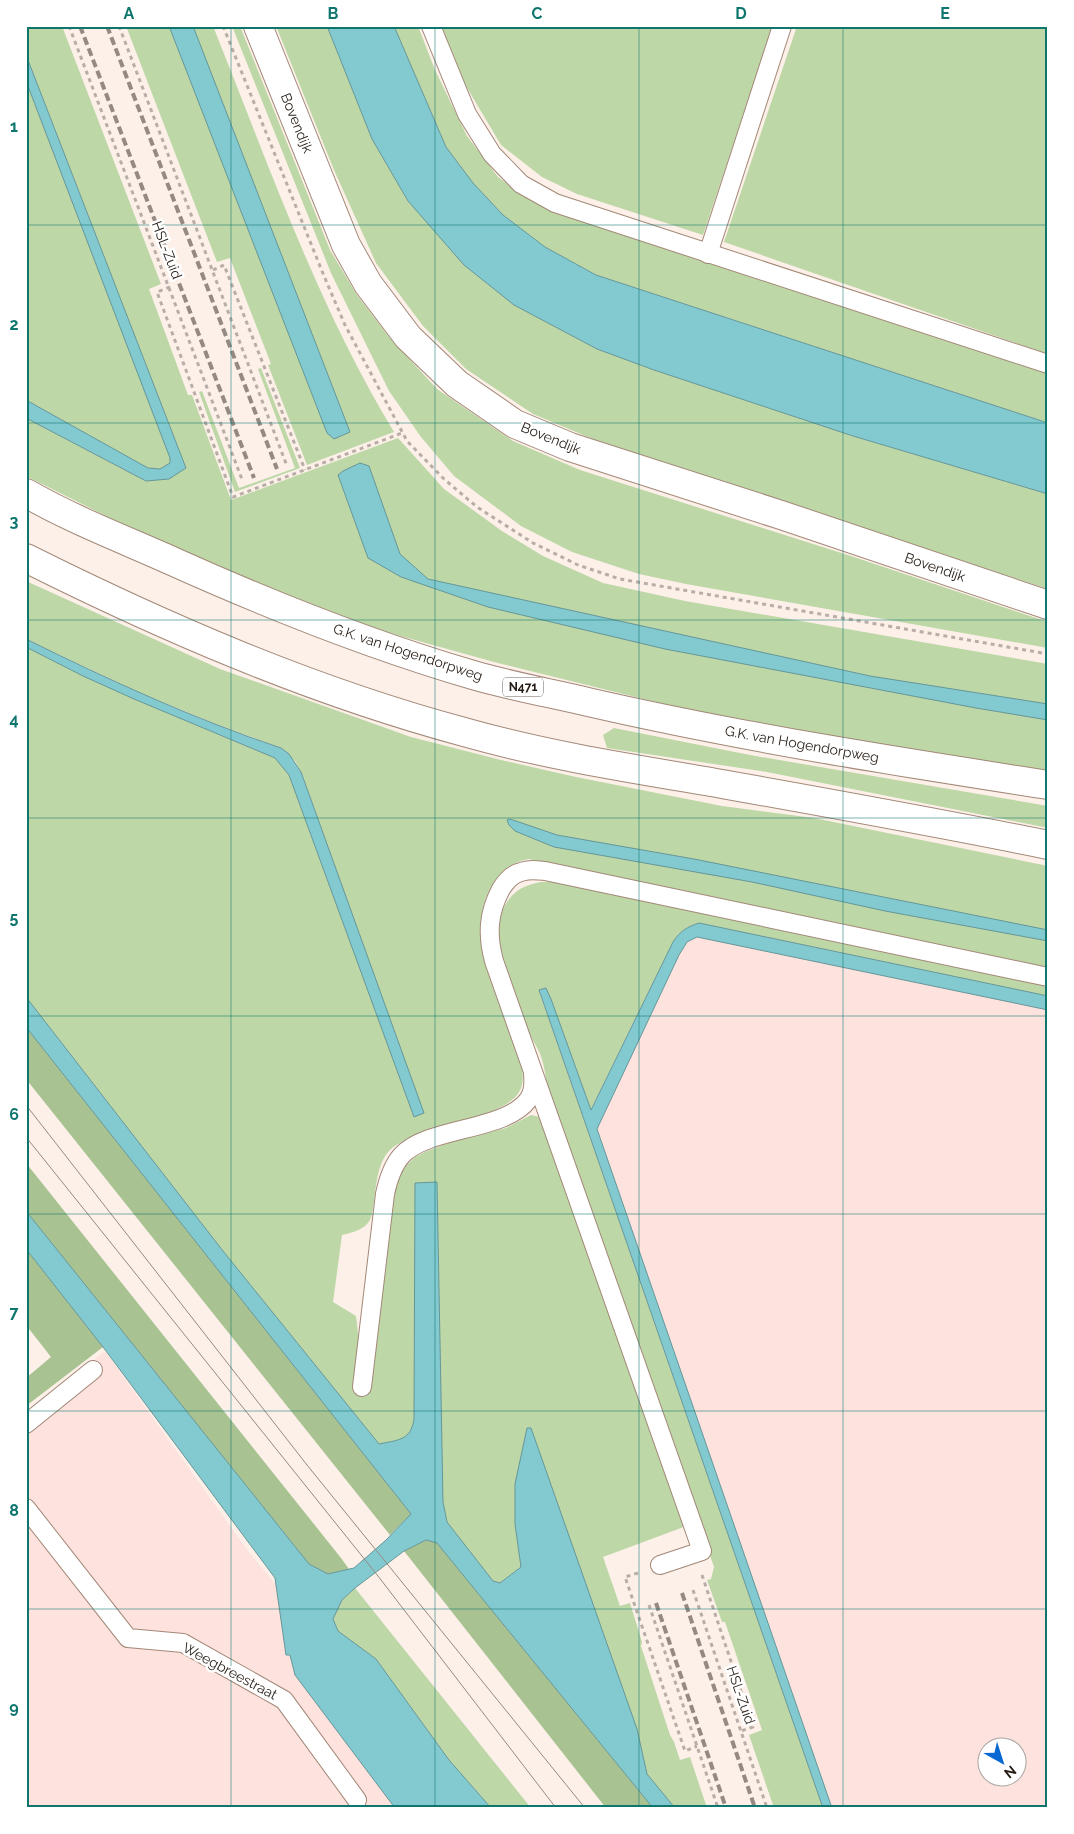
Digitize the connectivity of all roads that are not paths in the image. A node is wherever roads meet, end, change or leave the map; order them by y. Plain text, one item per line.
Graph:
1 (258, 26) edge
2 (432, 26) edge
3 (782, 26) edge
4 (708, 254) junction
5 (1048, 364) edge
6 (26, 493) edge
7 (26, 558) edge
8 (1048, 605) edge
9 (1048, 785) edge
10 (1048, 846) edge
11 (1048, 977) edge
12 (532, 1066) junction
13 (93, 1370) dead end
14 (362, 1387) dead end
15 (26, 1424) edge
16 (26, 1508) edge
17 (660, 1565) road end
18 (357, 1800) dead end

1 - 8 main road, Bovendijk
2 - 4 lane
3 - 4 lane
4 - 5 lane
6 - 9 main road, G.K. van Hogendorpweg / N471
7 - 10 main road
11 - 12 lane
12 - 14 lane
12 - 17 lane
13 - 15 lane
16 - 18 lane, Weegbreestraat

